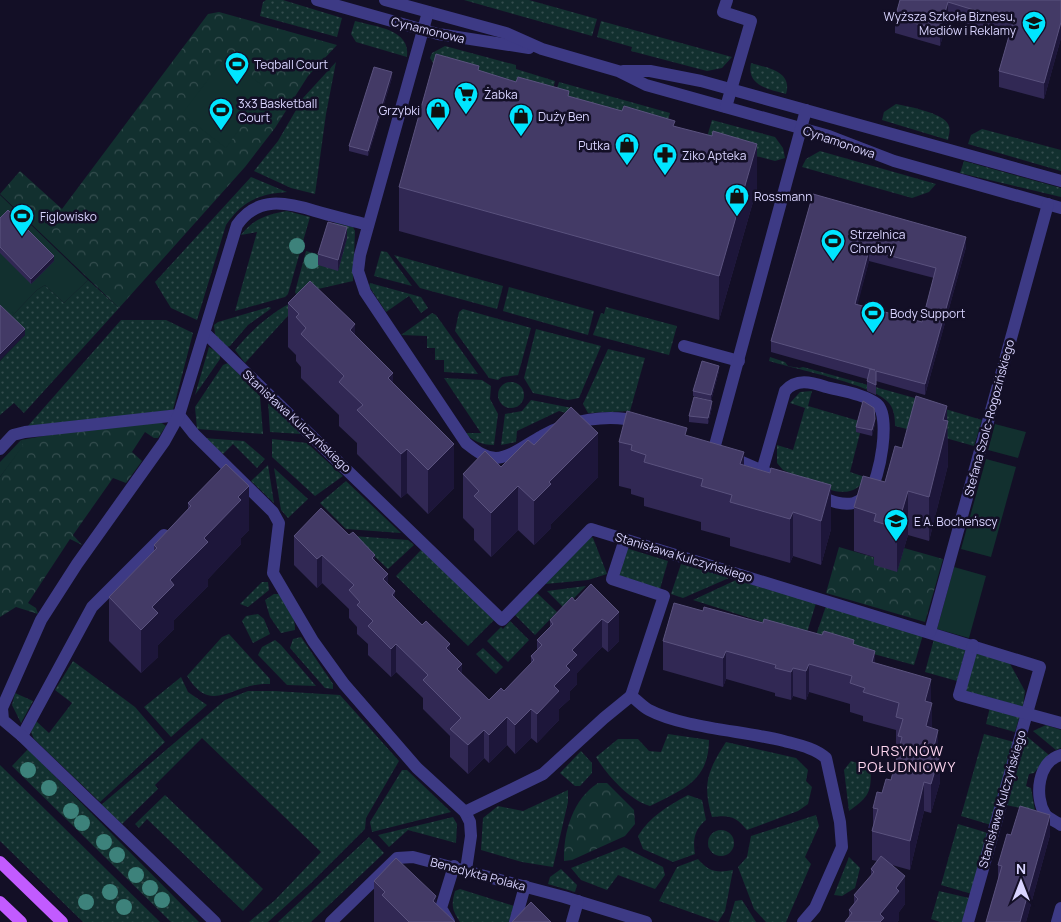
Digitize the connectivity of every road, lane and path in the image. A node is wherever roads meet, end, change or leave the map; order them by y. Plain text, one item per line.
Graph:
1 (317, 0) edge
2 (385, 0) edge
3 (727, 0) edge
4 (428, 12) junction
5 (423, 30) junction
6 (542, 49) junction
7 (618, 71) junction
8 (731, 88) junction
9 (726, 107) junction
10 (806, 110) junction
11 (801, 129) junction
12 (1061, 181) edge
13 (1048, 204) junction
14 (1061, 208) edge
15 (368, 225) junction
16 (205, 333) junction
17 (684, 346) dead end
18 (739, 361) junction
19 (179, 415) junction
20 (656, 426) edge
21 (0, 449) edge
22 (762, 471) junction
23 (788, 483) edge
24 (806, 490) edge
25 (174, 526) edge
26 (625, 540) junction
27 (930, 632) junction
28 (974, 645) junction
29 (631, 696) junction
30 (1026, 714) junction
31 (1061, 723) edge
32 (22, 736) junction
33 (1061, 755) edge
34 (464, 812) junction
35 (1061, 825) edge
36 (0, 862) edge
37 (460, 868) junction
38 (525, 886) junction
39 (578, 901) junction
40 (0, 902) edge
41 (1061, 908) edge
42 (21, 922) edge
43 (62, 922) edge
44 (215, 922) edge
45 (331, 922) edge
46 (449, 922) edge
47 (515, 922) edge
48 (572, 922) edge
49 (646, 922) edge
50 (803, 922) edge
51 (968, 922) edge
52 (1057, 922) edge

1 - 5 street, Cynamonowa
2 - 4 street, Cynamonowa
3 - 8 street
4 - 5 street
4 - 6 street, Cynamonowa
5 - 6 street, Cynamonowa
5 - 15 street
6 - 7 street, Cynamonowa
7 - 8 street, Cynamonowa
7 - 9 street, Cynamonowa
8 - 9 street
8 - 10 street, Cynamonowa
9 - 11 street, Cynamonowa
10 - 11 street
10 - 12 street, Cynamonowa
11 - 13 street, Cynamonowa
11 - 18 street
13 - 14 street, Cynamonowa
13 - 27 street, Stefana Szolc-Rogozińskiego
15 - 16 street
15 - 20 street
16 - 19 street
16 - 26 street, Stanisława Kulczyńskiego
17 - 18 street
18 - 22 street
19 - 21 street
19 - 32 street
19 - 34 street
22 - 23 street
22 - 24 street
25 - 32 street
26 - 27 street, Stanisława Kulczyńskiego
26 - 29 street
27 - 28 street, Stanisława Kulczyńskiego
28 - 30 street, Stanisława Kulczyńskiego
28 - 30 street
29 - 34 street
29 - 50 street
30 - 31 street
30 - 51 street, Stanisława Kulczyńskiego
32 - 44 street
33 - 35 street
34 - 37 street
36 - 43 main road
37 - 38 street, Benedykta Polaka
37 - 45 street, Benedykta Polaka
37 - 46 street
38 - 39 street, Benedykta Polaka
38 - 47 street
39 - 48 street
39 - 49 street, Benedykta Polaka
40 - 42 main road
41 - 52 street

